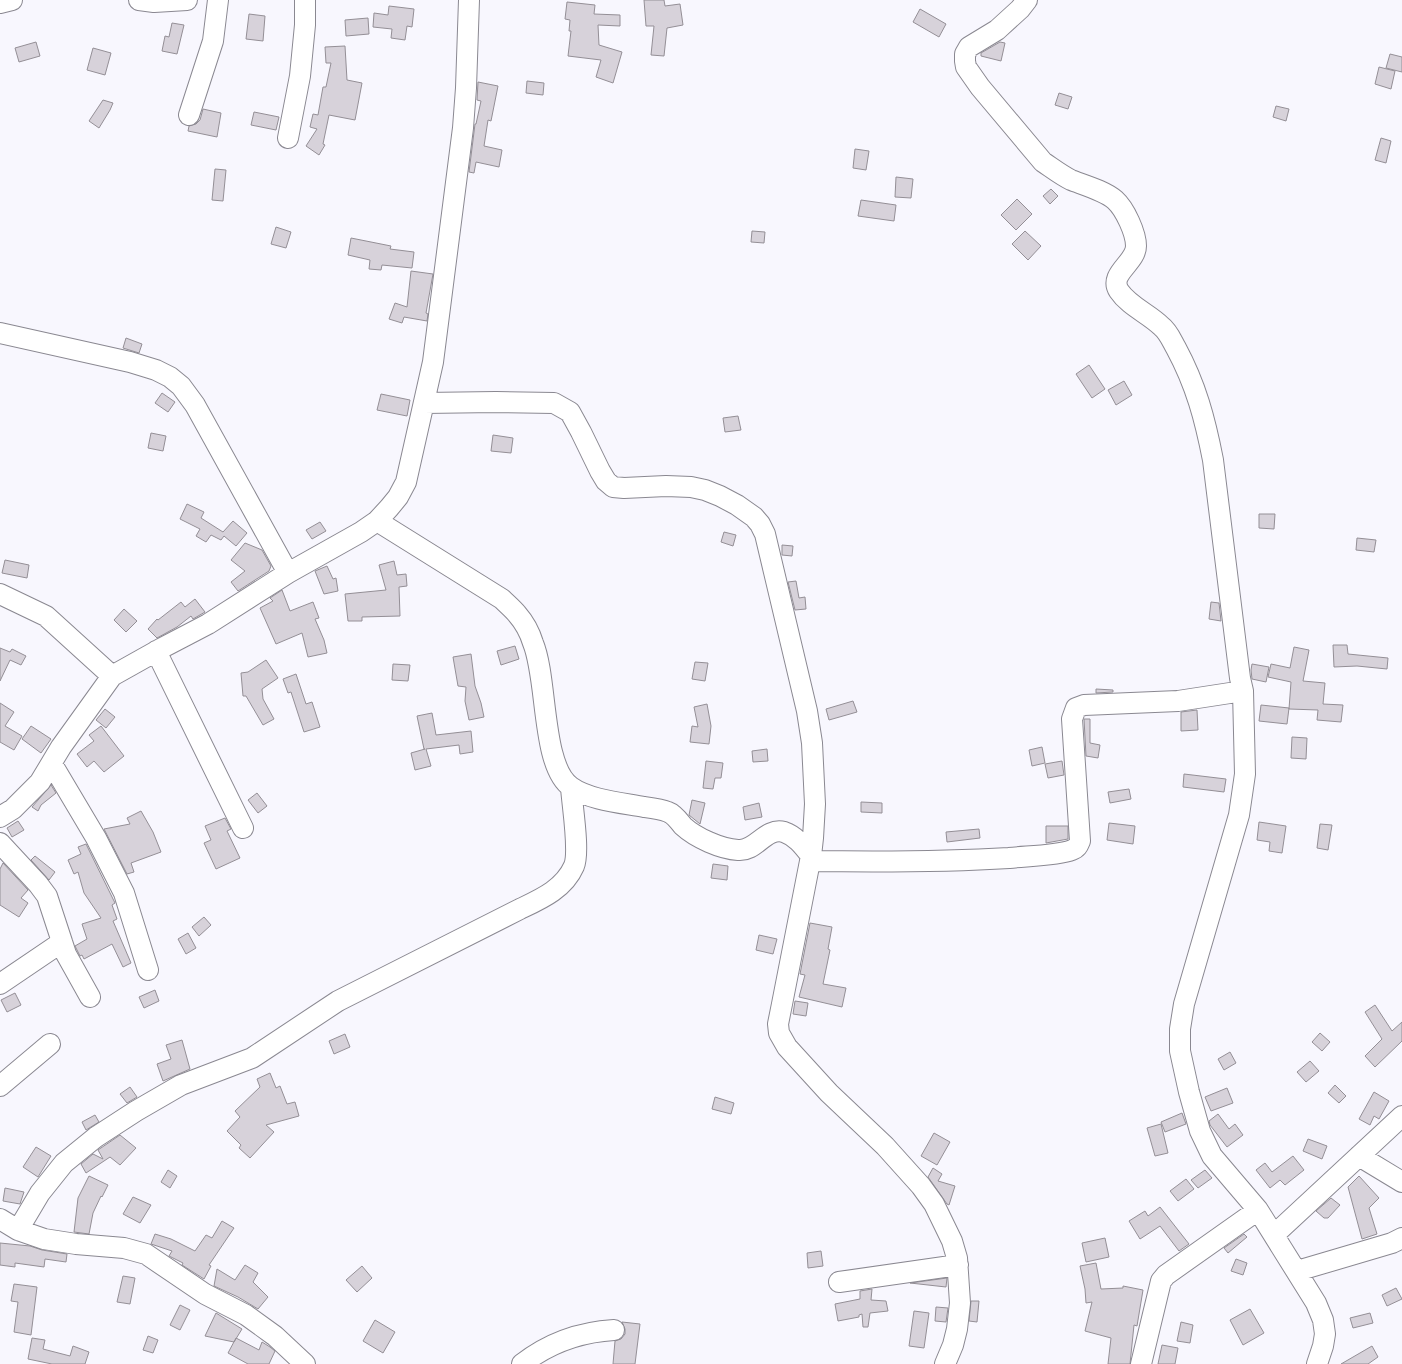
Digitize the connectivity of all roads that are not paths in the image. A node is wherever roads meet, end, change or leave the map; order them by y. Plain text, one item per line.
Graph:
1 (12, 0) edge
2 (139, 0) edge
3 (187, 0) edge
4 (218, 0) edge
5 (305, 0) edge
6 (469, 0) edge
7 (1027, 0) edge
8 (0, 3) edge
9 (188, 115) dead end
10 (288, 138) dead end
11 (0, 333) edge
12 (424, 403) junction
13 (377, 520) junction
14 (288, 573) junction
15 (0, 594) edge
16 (156, 651) junction
17 (112, 676) junction
18 (1243, 691) junction
19 (52, 764) junction
20 (571, 787) junction
21 (0, 817) edge
22 (243, 828) dead end
23 (0, 843) edge
24 (811, 859) junction
25 (62, 942) junction
26 (148, 970) dead end
27 (0, 984) edge
28 (90, 997) dead end
29 (50, 1044) dead end
30 (0, 1086) edge
31 (1402, 1116) edge
32 (1359, 1156) junction
33 (1402, 1182) edge
34 (1258, 1210) junction
35 (0, 1219) edge
36 (18, 1230) junction
37 (1275, 1234) junction
38 (1402, 1238) edge
39 (958, 1265) junction
40 (1297, 1271) junction
41 (839, 1282) dead end
42 (614, 1330) dead end
43 (1320, 1362) edge
44 (305, 1364) edge
45 (522, 1364) edge
46 (945, 1364) edge
47 (1141, 1364) edge

1 - 8 street
2 - 3 street
4 - 9 street
5 - 10 street
6 - 12 street
7 - 18 street
11 - 14 street
12 - 13 street
12 - 24 street
13 - 14 street
13 - 20 street
14 - 16 street
15 - 17 street
16 - 17 street
16 - 22 street
17 - 19 street
18 - 24 street
18 - 34 street
19 - 21 street
19 - 26 street
20 - 24 street
20 - 36 street
23 - 25 street
24 - 39 street
25 - 27 street
25 - 28 street
29 - 30 street
31 - 32 street
32 - 33 street
32 - 37 street
34 - 37 street
34 - 47 street
35 - 36 street
36 - 44 street
37 - 40 street
38 - 40 street
39 - 41 street
39 - 46 street
40 - 43 street
42 - 45 street

